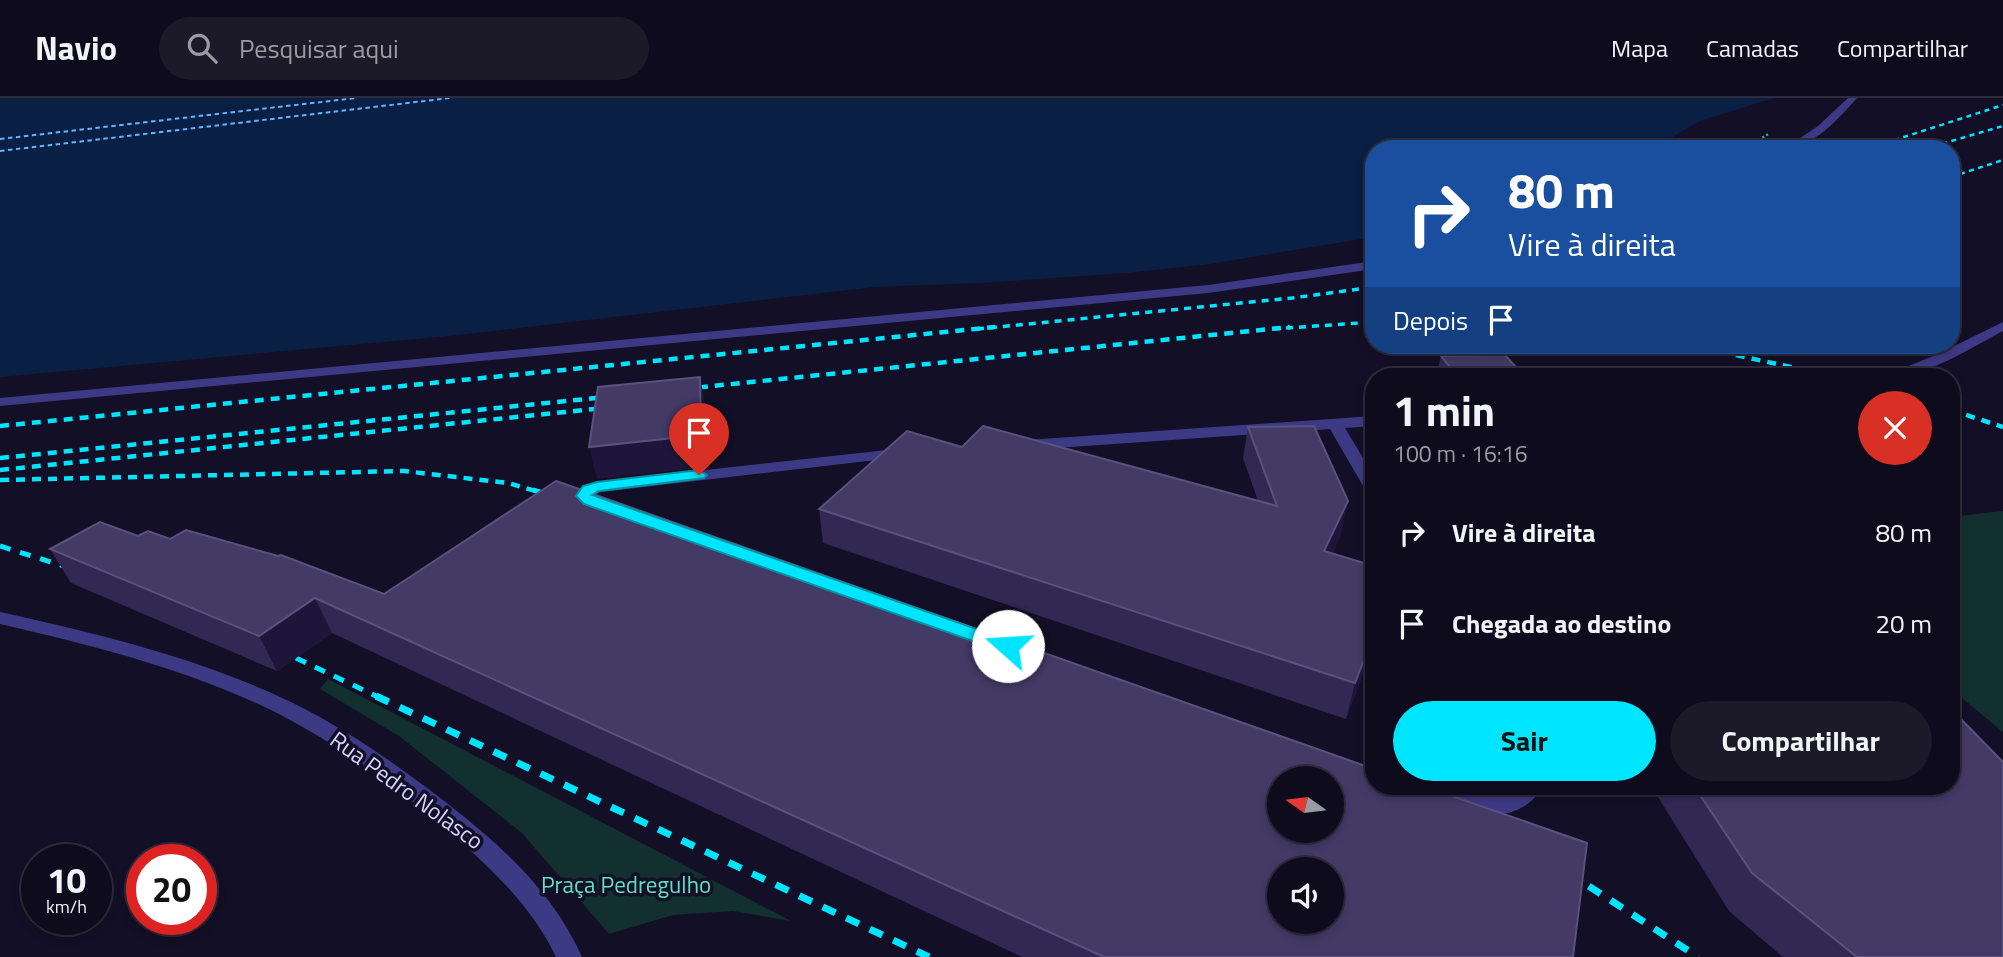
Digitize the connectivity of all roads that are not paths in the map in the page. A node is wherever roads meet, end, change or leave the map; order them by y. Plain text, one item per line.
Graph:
1 (1853, 98) edge
2 (1803, 140) edge
3 (1365, 266) edge
4 (2003, 326) edge
5 (1960, 348) edge
6 (1949, 354) edge
7 (1913, 368) edge
8 (0, 402) edge
9 (1365, 422) edge
10 (1335, 424) junction
11 (1009, 446) edge
12 (919, 452) edge
13 (1365, 476) edge
14 (615, 510) edge
15 (0, 618) edge
16 (1525, 795) edge
17 (1443, 798) edge
18 (569, 957) edge

1 - 2 street
3 - 8 street
4 - 5 street
6 - 7 street
9 - 10 street
10 - 11 street
10 - 13 street
12 - 14 street
15 - 18 street, Rua Pedro Nolasco
16 - 17 street

